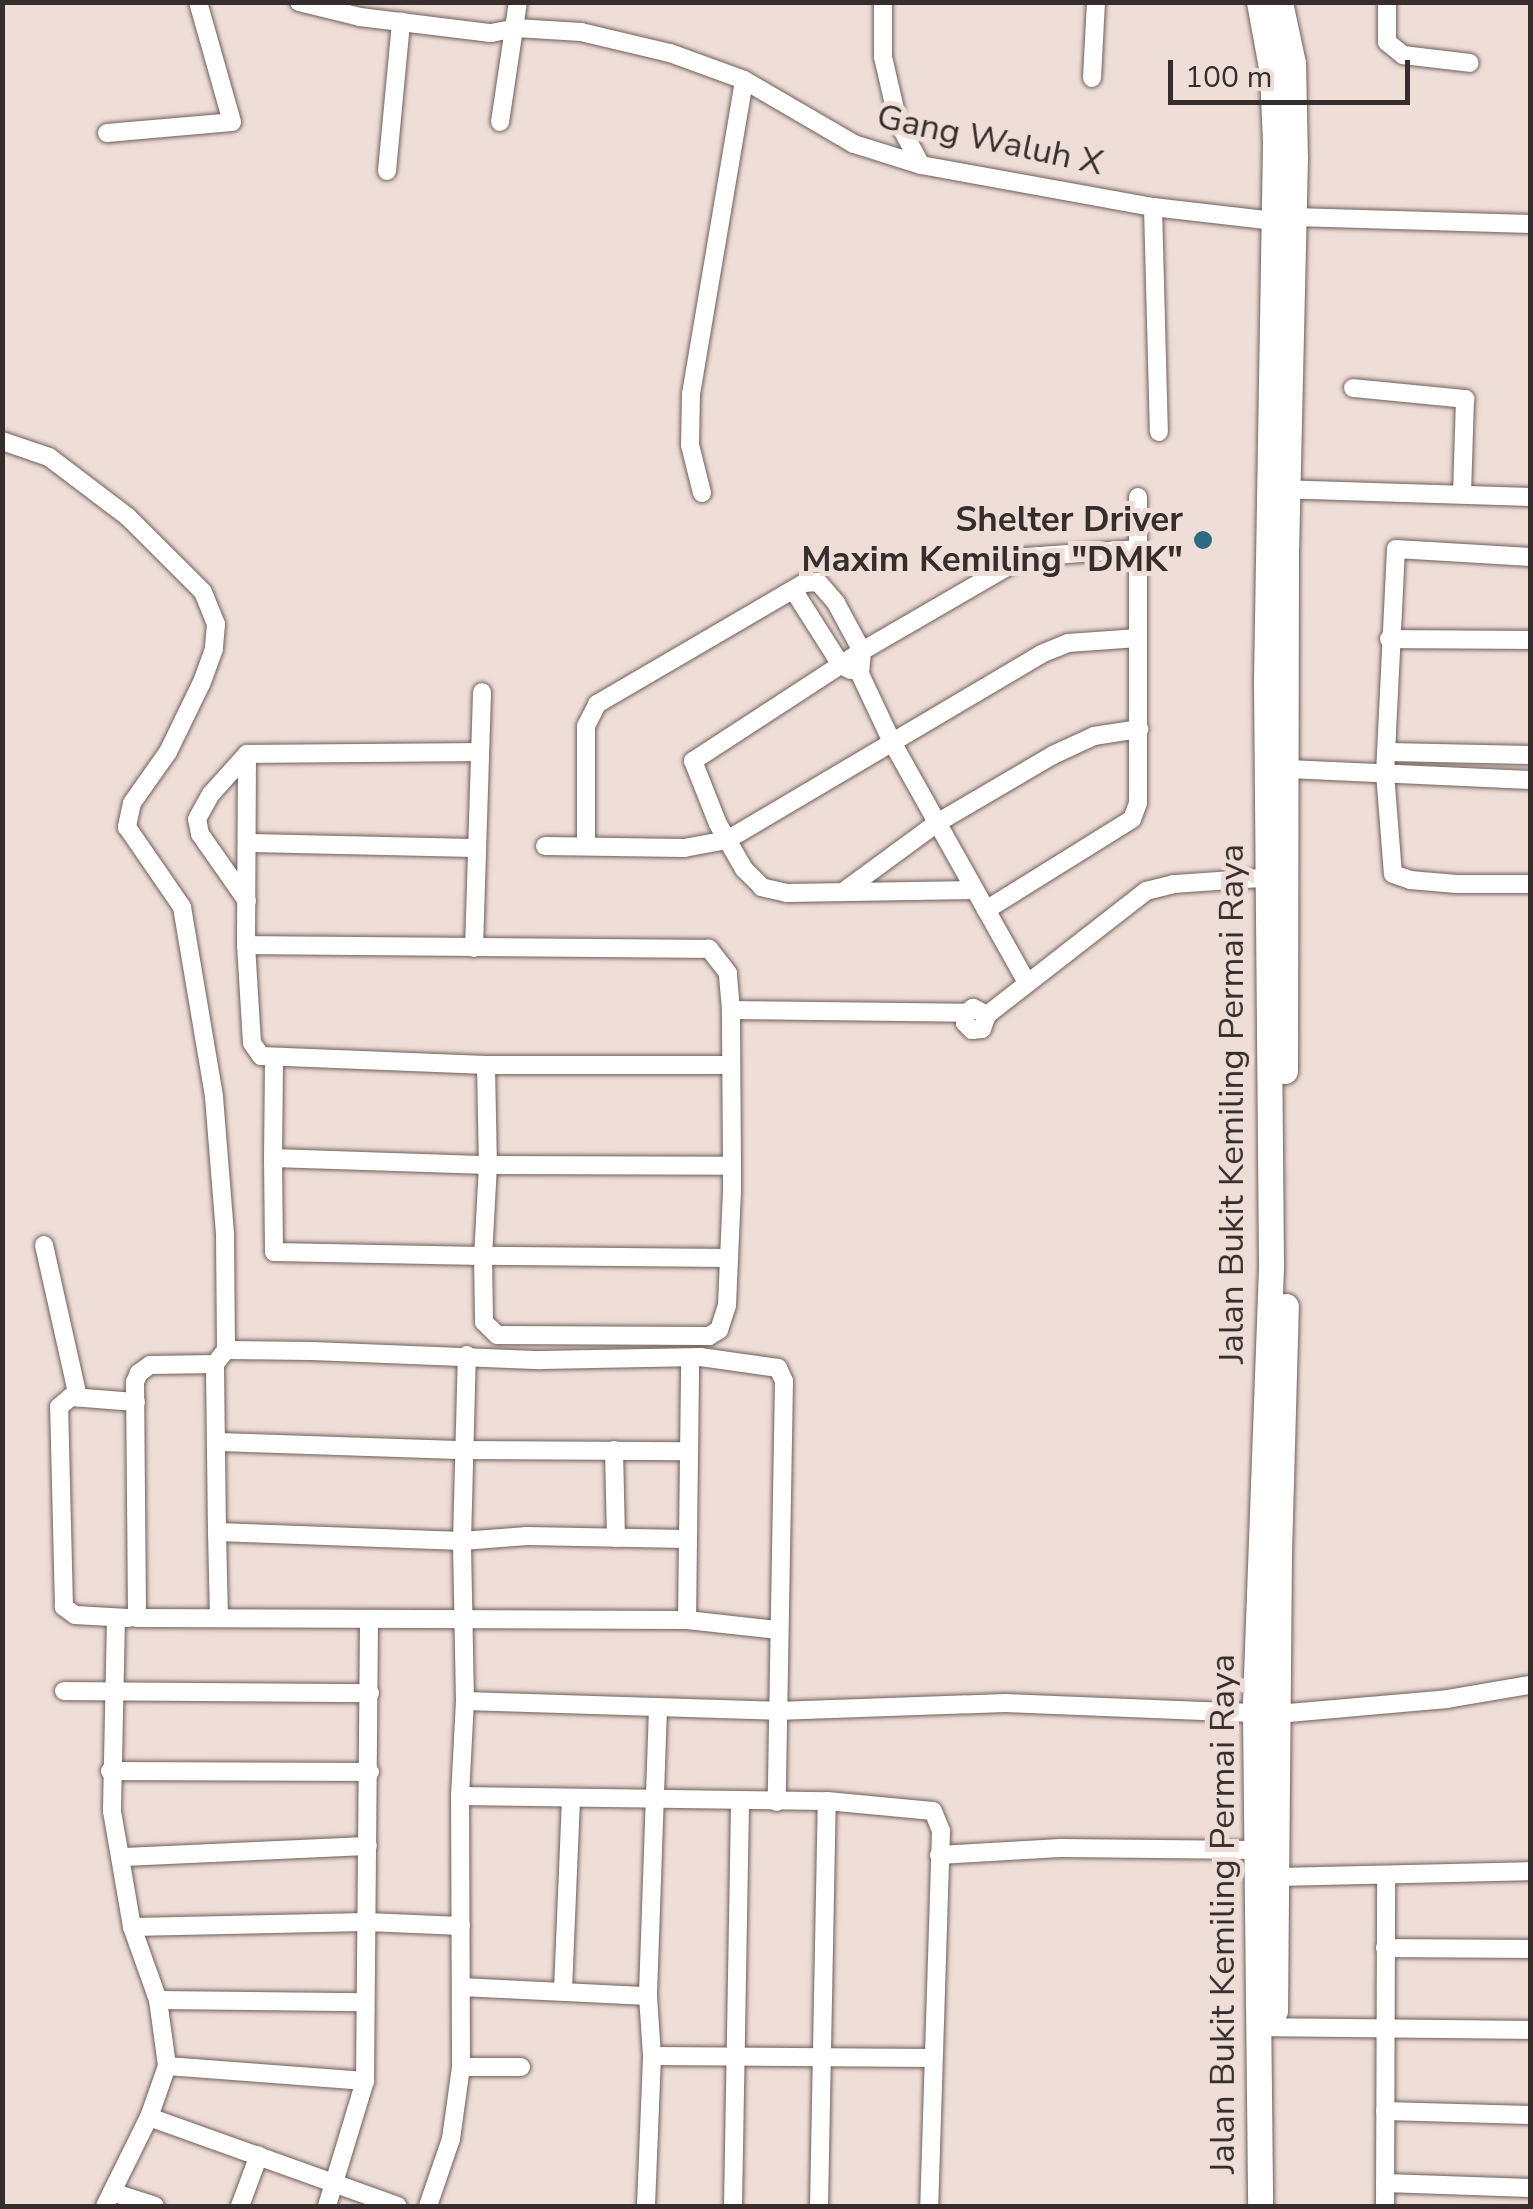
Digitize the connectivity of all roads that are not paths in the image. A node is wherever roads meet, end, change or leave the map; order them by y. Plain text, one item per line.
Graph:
1 (198, 2) edge
2 (299, 2) edge
3 (418, 2) edge
4 (518, 2) edge
5 (882, 2) edge
6 (1096, 2) edge
7 (1259, 2) edge
8 (1280, 2) edge
9 (1387, 2) edge
10 (408, 23) junction
11 (516, 28) junction
12 (1470, 64) dead end
13 (1092, 78) dead end
14 (744, 80) junction
15 (500, 122) dead end
16 (107, 133) dead end
17 (921, 165) junction
18 (386, 170) dead end
19 (1153, 207) junction
20 (1284, 219) junction
21 (1530, 224) edge
22 (1353, 388) dead end
23 (1159, 432) dead end
24 (2, 441) edge
25 (1278, 490) junction
26 (702, 494) dead end
27 (1462, 494) junction
28 (1138, 497) dead end
29 (1530, 498) edge
30 (1138, 549) junction
31 (1530, 556) edge
32 (794, 591) junction
33 (1138, 638) junction
34 (1389, 640) junction
35 (1530, 640) edge
36 (862, 651) junction
37 (841, 665) junction
38 (860, 674) junction
39 (482, 692) dead end
40 (1139, 729) junction
41 (892, 742) junction
42 (478, 752) junction
43 (1388, 752) junction
44 (247, 754) junction
45 (1529, 755) edge
46 (1288, 769) junction
47 (1385, 773) junction
48 (1529, 780) edge
49 (937, 823) junction
50 (727, 840) junction
51 (249, 842) junction
52 (586, 845) junction
53 (545, 846) dead end
54 (476, 848) junction
55 (1279, 877) junction
56 (1530, 884) edge
57 (847, 889) junction
58 (975, 890) junction
59 (247, 902) junction
60 (986, 910) junction
61 (246, 945) junction
62 (474, 948) junction
63 (1027, 983) junction
64 (731, 1010) junction
65 (274, 1058) junction
66 (486, 1065) junction
67 (731, 1065) junction
68 (273, 1158) junction
69 (488, 1165) junction
70 (732, 1166) junction
71 (44, 1245) dead end
72 (484, 1256) junction
73 (729, 1258) junction
74 (467, 1356) junction
75 (220, 1357) junction
76 (690, 1358) junction
77 (78, 1397) junction
78 (136, 1402) junction
79 (218, 1442) junction
80 (465, 1450) junction
81 (614, 1450) junction
82 (688, 1451) junction
83 (217, 1532) junction
84 (616, 1538) junction
85 (686, 1538) junction
86 (462, 1541) junction
87 (219, 1617) junction
88 (116, 1618) junction
89 (137, 1618) junction
90 (369, 1620) junction
91 (686, 1620) junction
92 (464, 1622) junction
93 (778, 1630) junction
94 (1530, 1685) edge
95 (112, 1691) junction
96 (64, 1692) dead end
97 (370, 1694) junction
98 (466, 1701) junction
99 (658, 1708) junction
100 (776, 1711) junction
101 (1266, 1713) junction
102 (110, 1770) junction
103 (370, 1772) junction
104 (460, 1796) junction
105 (571, 1798) junction
106 (653, 1800) junction
107 (740, 1801) junction
108 (827, 1801) junction
109 (777, 1802) junction
110 (368, 1846) junction
111 (1255, 1850) junction
112 (939, 1854) junction
113 (122, 1858) junction
114 (1530, 1871) edge
115 (1275, 1877) junction
116 (1386, 1877) junction
117 (367, 1922) junction
118 (461, 1926) junction
119 (132, 1927) junction
120 (1386, 1948) junction
121 (1530, 1949) edge
122 (461, 1986) junction
123 (563, 1990) junction
124 (648, 1996) junction
125 (158, 2000) junction
126 (365, 2002) junction
127 (1267, 2027) junction
128 (1385, 2030) junction
129 (1530, 2030) edge
130 (652, 2056) junction
131 (822, 2056) junction
132 (735, 2057) junction
133 (933, 2058) junction
134 (167, 2066) junction
135 (461, 2067) junction
136 (521, 2067) dead end
137 (365, 2082) junction
138 (1385, 2112) junction
139 (1530, 2115) edge
140 (148, 2117) junction
141 (259, 2155) junction
142 (335, 2184) junction
143 (1385, 2184) junction
144 (1464, 2186) junction
145 (1530, 2188) edge
146 (109, 2199) edge
147 (154, 2206) edge
148 (240, 2206) edge
149 (326, 2206) edge
150 (398, 2206) edge
151 (428, 2206) edge
152 (646, 2206) edge
153 (733, 2206) edge
154 (819, 2206) edge
155 (929, 2206) edge
156 (1260, 2206) edge
157 (1275, 2206) edge
158 (1385, 2206) edge
159 (1463, 2206) edge

1 - 16 street
2 - 10 street, Gang Waluh X
3 - 10 street
4 - 11 street
5 - 17 street
6 - 13 street
7 - 20 street, Jalan Bukit Kemiling Permai Raya
8 - 20 street, Jalan Bukit Kemiling Permai Raya
9 - 12 street
10 - 11 street, Gang Waluh X
10 - 18 street
11 - 14 street, Gang Waluh X
11 - 15 street
14 - 17 street, Gang Waluh X
14 - 26 street
17 - 19 street, Gang Waluh X
19 - 20 street, Gang Waluh X
19 - 23 street
20 - 21 street, Gang Waluh X
20 - 25 street, Jalan Bukit Kemiling Permai Raya
22 - 27 street
24 - 75 street
25 - 27 street
25 - 46 street, Jalan Bukit Kemiling Permai Raya
25 - 55 street, Jalan Bukit Kemiling Permai Raya
27 - 29 street
28 - 30 street
30 - 33 street
30 - 36 street
31 - 34 street
32 - 36 street
32 - 37 street
32 - 52 street
33 - 40 street
33 - 41 street
34 - 35 street
34 - 43 street
36 - 37 street
36 - 38 street
37 - 38 street
37 - 50 street
38 - 41 street
39 - 42 street
40 - 49 street
40 - 60 street
41 - 49 street
41 - 50 street
42 - 44 street
42 - 54 street
43 - 45 street
43 - 47 street
44 - 51 street
44 - 59 street
45 - 48 street
46 - 47 street
46 - 55 street, Jalan Bukit Kemiling Permai Raya
47 - 48 street
47 - 56 street
49 - 57 street
49 - 58 street
50 - 52 street
50 - 57 street
51 - 54 street
51 - 59 street
52 - 53 street
54 - 62 street
55 - 63 street
55 - 101 street, Jalan Bukit Kemiling Permai Raya
57 - 58 street
58 - 60 street
59 - 61 street
60 - 63 street
61 - 62 street
61 - 65 street
62 - 64 street
63 - 64 street
64 - 67 street
65 - 66 street
65 - 68 street
66 - 67 street
66 - 69 street
67 - 70 street
68 - 69 street
68 - 72 street
69 - 70 street
69 - 72 street
70 - 73 street
71 - 77 street
72 - 73 street
72 - 73 street
74 - 75 street
74 - 76 street
74 - 80 street
75 - 78 street
75 - 79 street
76 - 82 street
76 - 93 street
77 - 78 street
77 - 88 street
78 - 89 street
79 - 80 street
79 - 83 street
80 - 81 street
80 - 86 street
81 - 82 street
81 - 84 street
82 - 85 street
83 - 86 street
83 - 87 street
84 - 85 street
84 - 86 street
85 - 91 street
86 - 92 street
87 - 89 street
87 - 90 street
88 - 89 street
88 - 95 street
90 - 92 street
90 - 97 street
91 - 92 street
91 - 93 street
92 - 98 street
93 - 100 street
94 - 101 street
95 - 96 street
95 - 97 street
95 - 102 street
97 - 103 street
98 - 99 street
98 - 104 street
99 - 100 street
99 - 106 street
100 - 101 street
100 - 109 street
101 - 111 street, Jalan Bukit Kemiling Permai Raya
101 - 115 street, Jalan Bukit Kemiling Permai Raya
102 - 103 street
102 - 113 street
103 - 110 street
104 - 105 street
104 - 118 street
105 - 106 street
105 - 123 street
106 - 107 street
106 - 124 street
107 - 109 street
107 - 132 street
108 - 109 street
108 - 112 street
108 - 131 street
110 - 113 street
110 - 117 street
111 - 112 street
111 - 127 street, Jalan Bukit Kemiling Permai Raya
112 - 133 street
113 - 119 street
114 - 116 street
115 - 116 street
115 - 127 street, Jalan Bukit Kemiling Permai Raya
116 - 120 street
117 - 118 street
117 - 119 street
117 - 126 street
118 - 122 street
119 - 125 street
120 - 121 street
120 - 128 street
122 - 123 street
122 - 135 street
123 - 124 street
124 - 130 street
125 - 126 street
125 - 134 street
126 - 137 street
127 - 128 street
127 - 156 street, Jalan Bukit Kemiling Permai Raya
127 - 157 street, Jalan Bukit Kemiling Permai Raya
128 - 129 street
128 - 138 street
130 - 132 street
130 - 152 street
131 - 132 street
131 - 133 street
131 - 154 street
132 - 153 street
133 - 155 street
134 - 137 street
134 - 140 street
135 - 136 street
135 - 151 street
137 - 142 street
138 - 139 street
138 - 143 street
140 - 141 street
140 - 146 street
141 - 142 street
141 - 148 street
142 - 149 street
142 - 150 street
143 - 144 street
143 - 158 street
144 - 145 street
144 - 159 street
146 - 147 street

